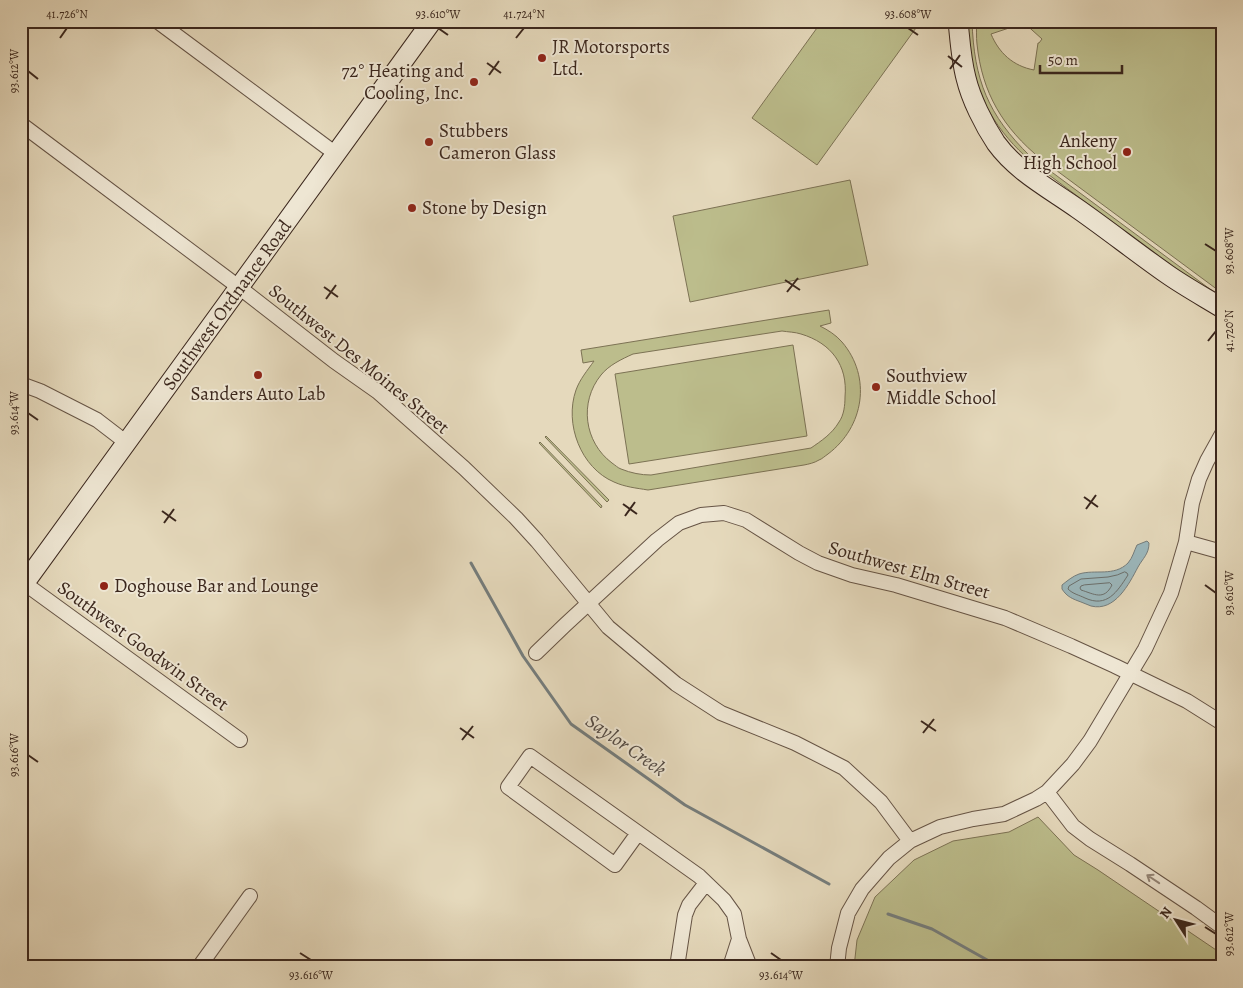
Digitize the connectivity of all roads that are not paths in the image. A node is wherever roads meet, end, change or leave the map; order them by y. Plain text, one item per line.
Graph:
1 (157, 21) edge
2 (432, 21) edge
3 (958, 21) edge
4 (21, 124) edge
5 (336, 154) junction
6 (1169, 276) junction
7 (240, 288) junction
8 (1222, 308) edge
9 (1222, 321) edge
10 (21, 384) edge
11 (1222, 434) edge
12 (127, 442) junction
13 (1186, 542) junction
14 (1222, 552) edge
15 (23, 586) edge
16 (588, 604) junction
17 (536, 653) dead end
18 (1130, 673) junction
19 (1222, 723) edge
20 (240, 740) dead end
21 (1047, 792) junction
22 (638, 833) junction
23 (910, 841) junction
24 (706, 884) junction
25 (250, 896) dead end
26 (1222, 927) edge
27 (739, 939) junction
28 (199, 967) edge
29 (677, 967) edge
30 (732, 967) edge
31 (748, 967) edge
32 (837, 967) edge

1 - 5 street
2 - 5 street, Southwest Ordnance Road
3 - 6 street
4 - 7 street, Southwest Des Moines Street
5 - 7 street, Southwest Ordnance Road
6 - 8 street
6 - 9 street
7 - 12 street, Southwest Ordnance Road
7 - 16 street, Southwest Des Moines Street
10 - 12 street
11 - 13 street
12 - 15 street, Southwest Ordnance Road
13 - 14 street
13 - 18 street
15 - 20 street, Southwest Goodwin Street
16 - 17 street, Southwest Elm Street
16 - 18 street, Southwest Elm Street
16 - 23 street, Southwest Des Moines Street
18 - 19 street, Southwest Elm Street
18 - 21 street
21 - 23 street
26 -> 21 street
22 - 22 street
22 - 24 street
23 - 32 street
24 - 27 street
24 - 29 street
25 - 28 street
27 - 30 street
27 - 31 street
30 - 31 street

